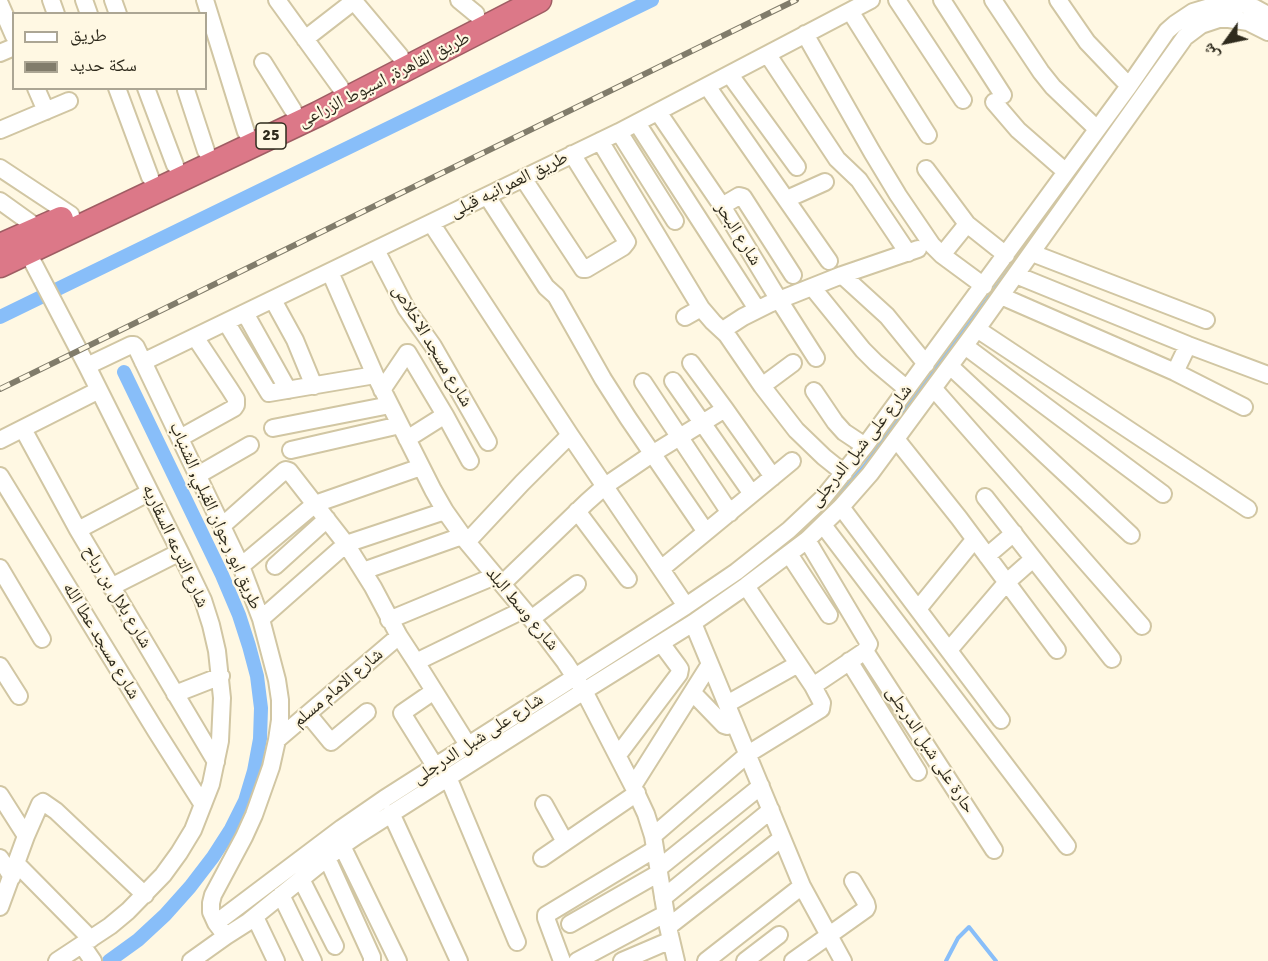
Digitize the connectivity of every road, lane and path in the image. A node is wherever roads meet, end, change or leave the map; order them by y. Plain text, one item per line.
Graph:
1 (204, 0) edge
2 (277, 0) edge
3 (504, 0) edge
4 (539, 0) edge
5 (871, 0) edge
6 (897, 0) edge
7 (942, 0) edge
8 (993, 0) edge
9 (1058, 0) edge
10 (353, 1) edge
11 (0, 4) edge
12 (1201, 4) edge
13 (467, 7) edge
14 (850, 11) junction
15 (1268, 13) edge
16 (12, 31) edge
17 (1268, 33) edge
18 (805, 34) junction
19 (305, 39) junction
20 (768, 55) junction
21 (400, 56) junction
22 (263, 63) dead end
23 (730, 75) junction
24 (707, 86) junction
25 (1129, 86) junction
26 (340, 87) junction
27 (37, 90) edge
28 (118, 90) edge
29 (148, 90) edge
30 (186, 90) dead end
31 (963, 100) dead end
32 (69, 101) dead end
33 (292, 110) junction
34 (46, 111) junction
35 (658, 112) junction
36 (637, 123) junction
37 (1097, 129) junction
38 (0, 130) edge
39 (246, 132) junction
40 (619, 132) junction
41 (927, 135) dead end
42 (600, 141) junction
43 (206, 151) junction
44 (573, 154) junction
45 (175, 165) junction
46 (797, 167) dead end
47 (0, 168) edge
48 (926, 169) dead end
49 (1066, 172) junction
50 (150, 177) junction
51 (523, 178) junction
52 (825, 182) dead end
53 (487, 196) junction
54 (787, 199) junction
55 (0, 201) edge
56 (722, 206) junction
57 (70, 214) junction
58 (675, 221) dead end
59 (431, 224) junction
60 (967, 224) junction
61 (39, 229) junction
62 (0, 246) edge
63 (376, 250) junction
64 (937, 250) junction
65 (28, 253) junction
66 (908, 253) junction
67 (1032, 253) junction
68 (1006, 255) junction
69 (829, 261) dead end
70 (0, 265) edge
71 (330, 272) junction
72 (793, 275) dead end
73 (842, 275) junction
74 (1016, 275) junction
75 (984, 286) junction
76 (812, 287) junction
77 (1001, 296) junction
78 (273, 300) junction
79 (779, 300) junction
80 (701, 308) junction
81 (758, 309) junction
82 (245, 313) junction
83 (686, 317) dead end
84 (1206, 320) dead end
85 (226, 322) junction
86 (977, 329) junction
87 (723, 330) junction
88 (195, 337) junction
89 (1188, 345) junction
90 (965, 346) junction
91 (816, 358) dead end
92 (143, 362) junction
93 (691, 363) dead end
94 (793, 363) dead end
95 (926, 364) junction
96 (87, 366) junction
97 (950, 366) junction
98 (1175, 372) junction
99 (1268, 375) edge
100 (673, 381) dead end
101 (378, 382) junction
102 (643, 382) dead end
103 (314, 386) junction
104 (762, 386) junction
105 (907, 389) junction
106 (934, 389) junction
107 (99, 390) junction
108 (288, 390) junction
109 (814, 392) dead end
110 (390, 405) junction
111 (1244, 407) dead end
112 (725, 409) junction
113 (445, 415) junction
114 (702, 423) junction
115 (273, 428) dead end
116 (23, 429) junction
117 (403, 432) junction
118 (570, 435) junction
119 (679, 436) junction
120 (180, 438) junction
121 (896, 439) junction
122 (0, 440) edge
123 (489, 442) dead end
124 (250, 445) dead end
125 (865, 446) junction
126 (291, 450) dead end
127 (652, 454) junction
128 (470, 461) dead end
129 (792, 461) dead end
130 (421, 467) junction
131 (844, 473) junction
132 (198, 475) junction
133 (0, 476) edge
134 (773, 477) junction
135 (605, 486) junction
136 (150, 492) junction
137 (752, 494) junction
138 (1163, 494) dead end
139 (985, 497) dead end
140 (315, 504) junction
141 (841, 507) junction
142 (1248, 509) dead end
143 (445, 511) junction
144 (577, 511) junction
145 (730, 513) junction
146 (327, 519) junction
147 (823, 525) junction
148 (222, 526) junction
149 (78, 530) junction
150 (706, 532) junction
151 (1014, 533) junction
152 (1131, 535) dead end
153 (465, 539) junction
154 (807, 540) junction
155 (975, 540) junction
156 (346, 544) junction
157 (180, 552) junction
158 (789, 554) junction
159 (987, 556) junction
160 (1034, 559) junction
161 (241, 566) junction
162 (275, 566) dead end
163 (0, 568) edge
164 (661, 569) junction
165 (363, 572) junction
166 (628, 579) dead end
167 (498, 580) junction
168 (1007, 582) junction
169 (578, 584) dead end
170 (746, 586) junction
171 (111, 587) junction
172 (686, 606) junction
173 (918, 609) junction
174 (527, 614) junction
175 (829, 615) dead end
176 (261, 619) junction
177 (389, 620) junction
178 (693, 623) junction
179 (1142, 626) dead end
180 (399, 636) junction
181 (42, 639) dead end
182 (661, 643) junction
183 (867, 646) junction
184 (949, 650) junction
185 (1057, 650) dead end
186 (1112, 659) dead end
187 (849, 661) junction
188 (416, 662) junction
189 (710, 664) junction
190 (798, 664) junction
191 (0, 666) edge
192 (221, 676) junction
193 (580, 684) junction
194 (813, 686) junction
195 (434, 691) junction
196 (693, 693) junction
197 (175, 694) junction
198 (19, 696) dead end
199 (727, 704) junction
200 (367, 712) dead end
201 (308, 714) junction
202 (1001, 720) dead end
203 (734, 722) junction
204 (277, 740) junction
205 (468, 745) junction
206 (747, 754) junction
207 (618, 755) junction
208 (216, 762) junction
209 (441, 771) junction
210 (918, 772) dead end
211 (761, 786) junction
212 (635, 790) junction
213 (0, 795) edge
214 (544, 804) dead end
215 (204, 805) junction
216 (771, 810) junction
217 (391, 813) junction
218 (26, 836) junction
219 (782, 838) junction
220 (654, 843) junction
221 (342, 846) junction
222 (1066, 846) dead end
223 (994, 850) dead end
224 (327, 858) junction
225 (6, 864) edge
226 (659, 871) junction
227 (301, 879) junction
228 (853, 881) dead end
229 (802, 886) junction
230 (145, 895) junction
231 (281, 895) junction
232 (0, 907) edge
233 (255, 917) junction
234 (667, 920) junction
235 (570, 924) dead end
236 (221, 930) junction
237 (778, 935) dead end
238 (828, 935) junction
239 (517, 942) dead end
240 (335, 946) dead end
241 (88, 949) edge
242 (214, 953) edge
243 (57, 961) edge
244 (191, 961) edge
245 (276, 961) edge
246 (314, 961) edge
247 (372, 961) edge
248 (398, 961) edge
249 (459, 961) edge
250 (562, 961) edge
251 (577, 961) edge
252 (622, 961) edge
253 (676, 961) edge
254 (706, 961) edge
255 (745, 961) edge
256 (793, 961) edge
257 (843, 961) edge

1 - 39 street
2 - 19 street
3 - 13 highway, طريق القاهرة, اسيوط الزراعى / 25
4 - 65 highway, طريق القاهرة, اسيوط الزراعى / 25
5 - 14 street, طريق العمرانيه قبلى
6 - 31 street
7 - 49 street
8 - 37 street
9 - 25 street
10 - 19 street
10 - 21 street
11 - 16 street
12 - 15 street, شارع على شبل الدرجلى
12 - 25 street, شارع على شبل الدرجلى
13 - 21 highway, طريق القاهرة, اسيوط الزراعى / 25
14 - 18 street, طريق العمرانيه قبلى
14 - 41 street
17 - 67 street, شارع على شبل الدرجلى
18 - 20 street, طريق العمرانيه قبلى
18 - 64 street
19 - 26 street
20 - 23 street, طريق العمرانيه قبلى
20 - 66 street
21 - 26 highway, طريق القاهرة, اسيوط الزراعى / 25
22 - 33 street
23 - 24 street, طريق العمرانيه قبلى
23 - 46 street
24 - 35 street, طريق العمرانيه قبلى
24 - 54 street
25 - 37 street, شارع على شبل الدرجلى
26 - 33 highway, طريق القاهرة, اسيوط الزراعى / 25
27 - 34 street
28 - 50 street
29 - 45 street
30 - 43 street
32 - 34 street
33 - 39 highway, طريق القاهرة, اسيوط الزراعى / 25
34 - 38 street
35 - 36 street, طريق العمرانيه قبلى
35 - 56 street, شارع البحر
36 - 40 street, طريق العمرانيه قبلى
36 - 81 street
37 - 49 street, شارع على شبل الدرجلى
39 - 43 highway, طريق القاهرة, اسيوط الزراعى / 25
40 - 42 street, طريق العمرانيه قبلى
40 - 58 street
42 - 44 street, طريق العمرانيه قبلى
42 - 80 street
43 - 45 highway, طريق القاهرة, اسيوط الزراعى / 25
44 - 51 street, طريق العمرانيه قبلى
44 - 51 street
45 - 50 highway, طريق القاهرة, اسيوط الزراعى / 25
47 - 57 street
48 - 60 street
49 - 68 street, شارع على شبل الدرجلى
50 - 57 highway, طريق القاهرة, اسيوط الزراعى / 25
51 - 53 street, طريق العمرانيه قبلى
52 - 54 street
53 - 59 street, طريق العمرانيه قبلى
53 - 127 street
54 - 69 street
55 - 61 street
56 - 72 street
56 - 79 street, شارع البحر
57 - 61 highway, طريق القاهرة, اسيوط الزراعى / 25
59 - 63 street, طريق العمرانيه قبلى
59 - 118 street
60 - 64 street
60 - 68 street
61 - 62 highway, طريق القاهرة, اسيوط الزراعى / 25
63 - 71 street, طريق العمرانيه قبلى
63 - 123 street, شارع مسجد الاخلاص
64 - 66 street
64 - 75 street
65 - 70 highway, طريق القاهرة, اسيوط الزراعى / 25
65 - 96 street, شارع الترعه السقاريه
66 - 73 street
67 - 74 street, شارع على شبل الدرجلى
67 - 84 street
68 - 75 street, شارع على شبل الدرجلى
71 - 78 street, طريق العمرانيه قبلى
71 - 101 street, شارع وسط البلد
73 - 76 street
73 - 95 street
74 - 77 street, شارع على شبل الدرجلى
74 - 89 street
75 - 95 street, شارع على شبل الدرجلى
76 - 79 street
76 - 105 street
77 - 86 street, شارع على شبل الدرجلى
77 - 98 street
78 - 82 street, طريق العمرانيه قبلى
78 - 103 street
79 - 81 street
79 - 91 street, شارع البحر
80 - 83 street
80 - 87 street
81 - 87 street
82 - 85 street, طريق العمرانيه قبلى
82 - 108 street
85 - 88 street, طريق العمرانيه قبلى
85 - 108 street
86 - 90 street, شارع على شبل الدرجلى
86 - 142 street
87 - 104 street
88 - 92 street, طريق العمرانيه قبلى
88 - 120 street
89 - 98 street
89 - 99 street
90 - 97 street, شارع على شبل الدرجلى
90 - 138 street
92 - 96 street, طريق ابو رجوان القبلي, الشنباب
92 - 120 street, طريق ابو رجوان القبلي, الشنباب
93 - 112 street
94 - 104 street
95 - 105 street, شارع على شبل الدرجلى
96 - 107 street, شارع الترعه السقاريه
97 - 106 street, شارع على شبل الدرجلى
97 - 152 street
98 - 111 street
100 - 114 street
101 - 103 street
101 - 110 street, شارع وسط البلد
101 - 113 street
102 - 119 street
103 - 108 street
104 - 131 street
105 - 125 street, شارع على شبل الدرجلى
106 - 121 street, شارع على شبل الدرجلى
106 - 179 street
107 - 116 street
107 - 136 street, شارع الترعه السقاريه
109 - 125 street
110 - 115 street
110 - 117 street, شارع وسط البلد
112 - 114 street
112 - 134 street
113 - 117 street
113 - 128 street
114 - 119 street
114 - 137 street
116 - 122 street
116 - 149 street, شارع بلال بن رباح
117 - 126 street
117 - 130 street, شارع وسط البلد
118 - 135 street
118 - 153 street
119 - 127 street
119 - 145 street
120 - 132 street, طريق ابو رجوان القبلي, الشنباب
121 - 141 street, شارع على شبل الدرجلى
121 - 155 street
124 - 132 street
125 - 131 street, شارع على شبل الدرجلى
127 - 135 street
127 - 150 street
129 - 134 street
130 - 140 street
130 - 143 street, شارع وسط البلد
131 - 172 street, شارع على شبل الدرجلى
132 - 148 street, طريق ابو رجوان القبلي, الشنباب
133 - 215 street, شارع مسجد عطا الله
134 - 137 street
135 - 144 street
135 - 164 street
136 - 149 street
136 - 157 street, شارع الترعه السقاريه
137 - 145 street
139 - 151 street
140 - 146 street
140 - 148 street
140 - 161 street
141 - 147 street, شارع على شبل الدرجلى
141 - 173 street
143 - 153 street, شارع وسط البلد
143 - 156 street
144 - 166 street
144 - 167 street
145 - 150 street
146 - 156 street
146 - 162 street
147 - 154 street, شارع على شبل الدرجلى
147 - 222 street
148 - 161 street, طريق ابو رجوان القبلي, الشنباب
149 - 171 street, شارع بلال بن رباح
150 - 164 street
151 - 159 street
151 - 160 street
153 - 165 street
153 - 167 street, شارع وسط البلد
154 - 158 street, شارع على شبل الدرجلى
154 - 183 street, حارة على شبل الدرجلى
155 - 159 street
155 - 173 street
156 - 165 street
156 - 176 street
157 - 171 street
157 - 192 street, شارع الترعه السقاريه
158 - 170 street, شارع على شبل الدرجلى
158 - 175 street
159 - 168 street
160 - 168 street
160 - 186 street
161 - 176 street, طريق ابو رجوان القبلي, الشنباب
163 - 181 street
164 - 172 street
165 - 177 street
167 - 174 street, شارع وسط البلد
167 - 177 street
168 - 184 street
168 - 185 street
169 - 174 street
170 - 178 street, شارع على شبل الدرجلى
170 - 190 street
171 - 197 street, شارع بلال بن رباح
172 - 193 street, شارع على شبل الدرجلى
173 - 184 street
174 - 188 street
174 - 193 street, شارع وسط البلد
176 - 204 street, طريق ابو رجوان القبلي, الشنباب
177 - 180 street
178 - 182 street, شارع على شبل الدرجلى
178 - 189 street
180 - 188 street
180 - 201 street, شارع الامام مسلم
182 - 193 street, شارع على شبل الدرجلى
182 - 207 street
183 - 187 street
183 - 223 street, حارة على شبل الدرجلى
184 - 202 street
187 - 194 street
187 - 210 street
188 - 195 street
189 - 196 street
189 - 199 street
190 - 194 street
190 - 199 street
191 - 198 street
192 - 197 street
192 - 208 street, شارع الترعه السقاريه
193 - 205 street, شارع على شبل الدرجلى
193 - 207 street, شارع وسط البلد
193 - 209 street, شارع على شبل الدرجلى
194 - 206 street
195 - 205 street
195 - 209 street
196 - 203 street
196 - 212 street
197 - 208 street, شارع بلال بن رباح
199 - 203 street
200 - 201 street
201 - 204 street, شارع الامام مسلم
203 - 206 street
204 - 236 street, طريق ابو رجوان القبلي, الشنباب
205 - 209 street, شارع على شبل الدرجلى
206 - 211 street
206 - 220 street
207 - 212 street, شارع وسط البلد
208 - 215 street, شارع الترعه السقاريه
209 - 217 street, شارع على شبل الدرجلى
209 - 236 street, شارع على شبل الدرجلى
209 - 239 street
211 - 216 street
211 - 226 street
212 - 214 street
212 - 220 street, شارع وسط البلد
213 - 218 street
215 - 230 street, شارع الترعه السقاريه
216 - 219 street
216 - 234 street
217 - 221 street, شارع على شبل الدرجلى
217 - 249 street
218 - 225 street
218 - 230 street
219 - 229 street
219 - 234 street
220 - 226 street, شارع وسط البلد
220 - 250 street
221 - 224 street, شارع على شبل الدرجلى
221 - 248 street
224 - 227 street, شارع على شبل الدرجلى
224 - 247 street
225 - 232 street
225 - 241 street
226 - 234 street, شارع وسط البلد
226 - 235 street
227 - 231 street, شارع على شبل الدرجلى
227 - 240 street
228 - 238 street
229 - 238 street
229 - 254 street
230 - 241 street, شارع الترعه السقاريه
231 - 233 street, شارع على شبل الدرجلى
231 - 246 street
233 - 236 street, شارع على شبل الدرجلى
233 - 245 street
234 - 251 street
234 - 252 street
234 - 253 street, شارع وسط البلد
236 - 242 street
237 - 255 street
238 - 256 street
238 - 257 street
241 - 243 street, شارع الترعه السقاريه
242 - 244 street

